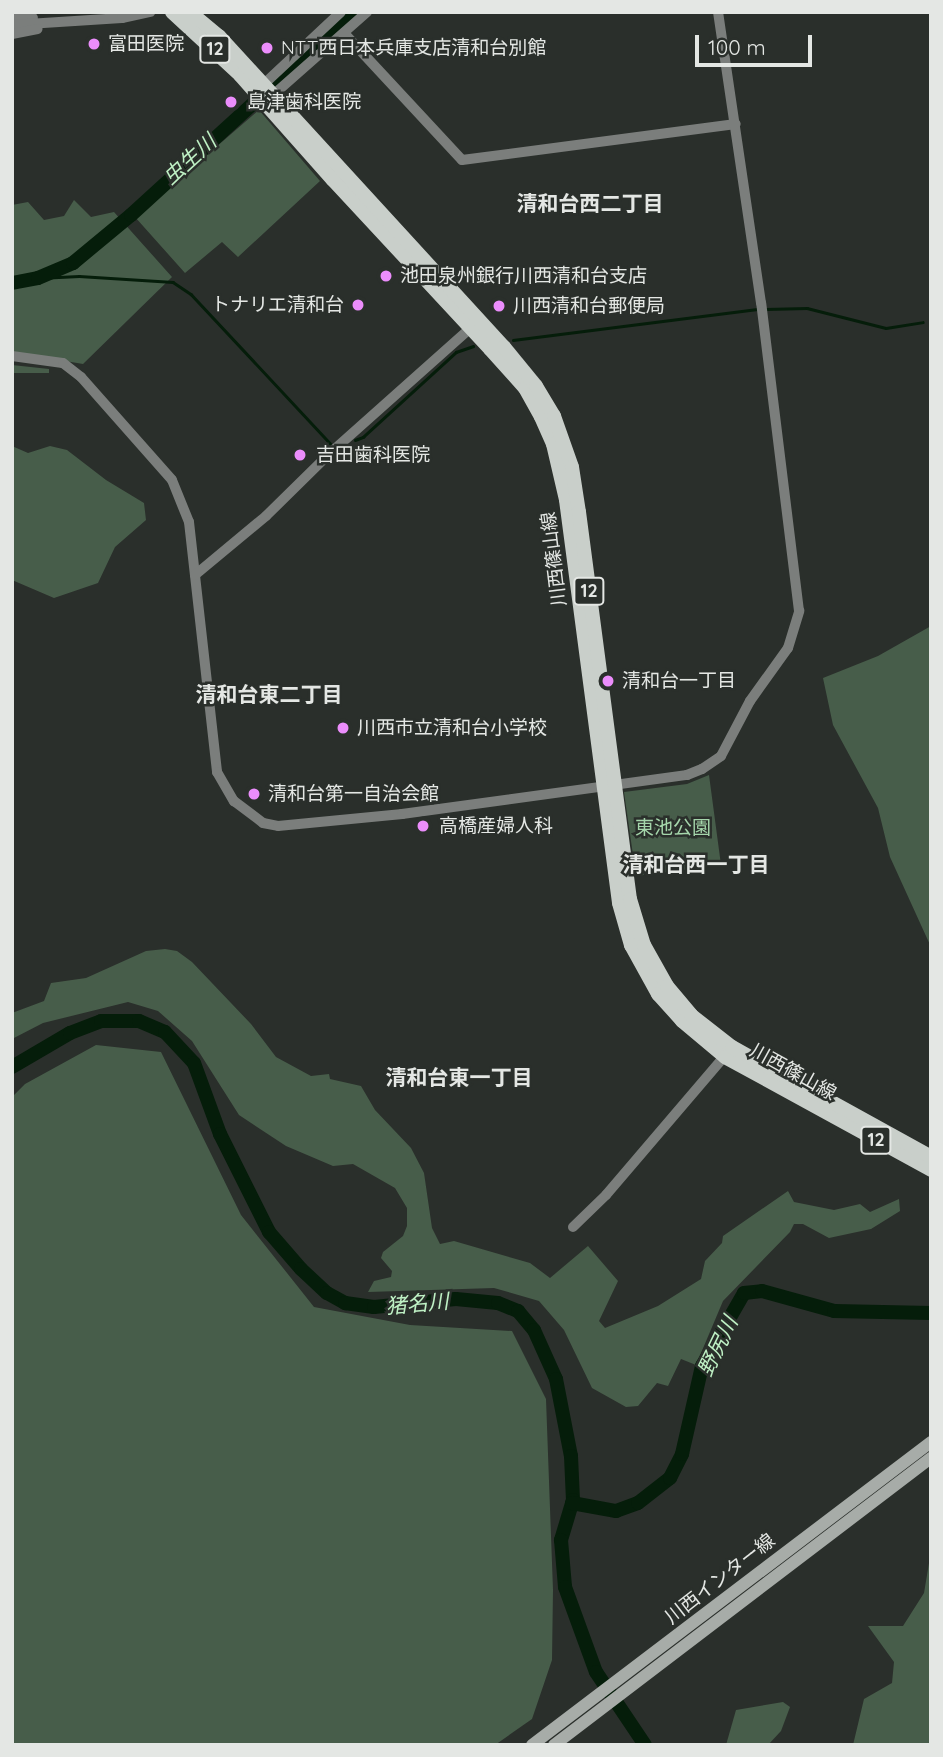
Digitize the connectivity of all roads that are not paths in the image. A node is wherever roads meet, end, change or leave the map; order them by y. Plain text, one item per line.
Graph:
1 (150, 12) edge
2 (172, 12) edge
3 (190, 12) edge
4 (341, 12) edge
5 (368, 12) edge
6 (718, 12) edge
7 (12, 16) edge
8 (68, 21) junction
9 (12, 25) edge
10 (345, 33) junction
11 (12, 34) edge
12 (264, 94) junction
13 (736, 124) junction
14 (474, 325) junction
15 (12, 356) edge
16 (195, 575) junction
17 (609, 785) junction
18 (728, 1052) junction
19 (931, 1157) edge
20 (931, 1170) edge
21 (573, 1227) dead end
22 (931, 1442) edge
23 (931, 1458) edge
24 (630, 1679) junction
25 (558, 1740) edge
26 (532, 1745) edge

1 - 8 street
2 - 12 main road, 川西篠山線 / 12
3 - 12 main road, 川西篠山線 / 12
4 - 12 street
5 - 10 street
6 - 13 street
7 - 8 street
8 - 9 street
8 - 11 street
10 - 12 street
10 - 13 street
12 - 14 main road, 川西篠山線 / 12
13 - 17 street
14 - 16 street
14 - 17 main road, 川西篠山線 / 12
15 - 16 street
16 - 17 street
17 - 18 main road, 川西篠山線 / 12
18 - 19 main road, 川西篠山線 / 12
18 - 20 main road, 川西篠山線 / 12
18 - 21 street
22 - 24 main road, 川西インター線
23 - 24 main road, 川西インター線
24 - 25 main road, 川西インター線
25 - 26 main road, 川西インター線

